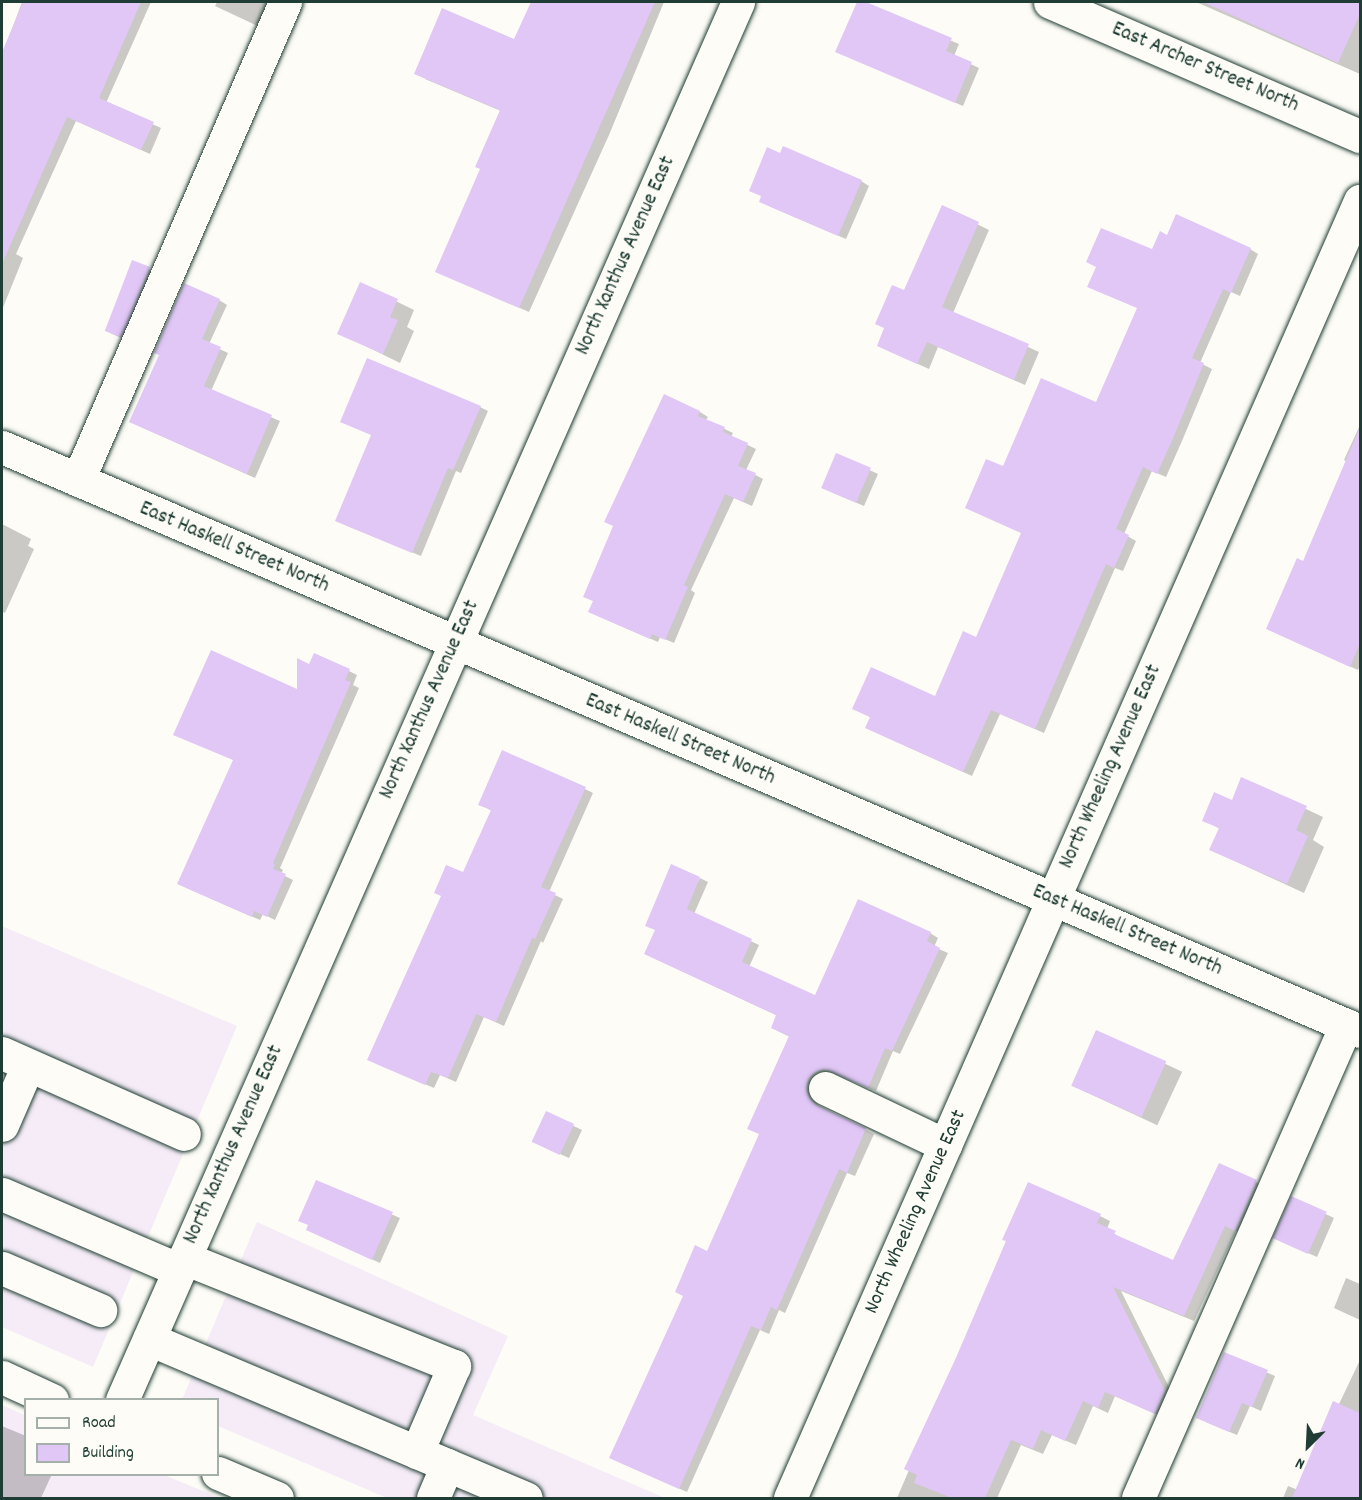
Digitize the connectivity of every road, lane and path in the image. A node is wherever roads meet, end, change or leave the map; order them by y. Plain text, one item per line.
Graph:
1 (285, 2) edge
2 (738, 2) edge
3 (1050, 2) edge
4 (1091, 10) edge
5 (1360, 136) edge
6 (1360, 201) edge
7 (2, 447) edge
8 (78, 480) junction
9 (455, 643) junction
10 (1052, 900) junction
11 (1353, 1028) edge
12 (15, 1059) edge
13 (825, 1088) dead end
14 (2, 1125) edge
15 (184, 1134) dead end
16 (945, 1145) junction
17 (2, 1194) edge
18 (182, 1264) junction
19 (2, 1268) edge
20 (100, 1310) dead end
21 (149, 1339) junction
22 (2, 1377) edge
23 (48, 1398) edge
24 (123, 1398) edge
25 (417, 1452) junction
26 (447, 1465) junction
27 (219, 1473) edge
28 (277, 1498) edge
29 (433, 1498) edge
30 (526, 1498) edge
31 (790, 1498) edge
32 (1138, 1498) edge

1 - 8 street
2 - 9 street, North Xanthus Avenue East
3 - 4 street, East Archer Street North
4 - 5 street, East Archer Street North
6 - 10 street, North Wheeling Avenue East
7 - 8 street, East Haskell Street North
8 - 9 street, East Haskell Street North
9 - 10 street, East Haskell Street North
9 - 18 street, North Xanthus Avenue East
10 - 11 street, East Haskell Street North
10 - 16 street, North Wheeling Avenue East
11 - 32 street
12 - 14 street
12 - 15 street
13 - 16 street
16 - 31 street, North Wheeling Avenue East
17 - 18 street
18 - 21 street, North Xanthus Avenue East
18 - 25 street
19 - 20 street
21 - 24 street, North Xanthus Avenue East
21 - 25 street
22 - 23 street
25 - 26 street
26 - 29 street
26 - 30 street
27 - 28 street

